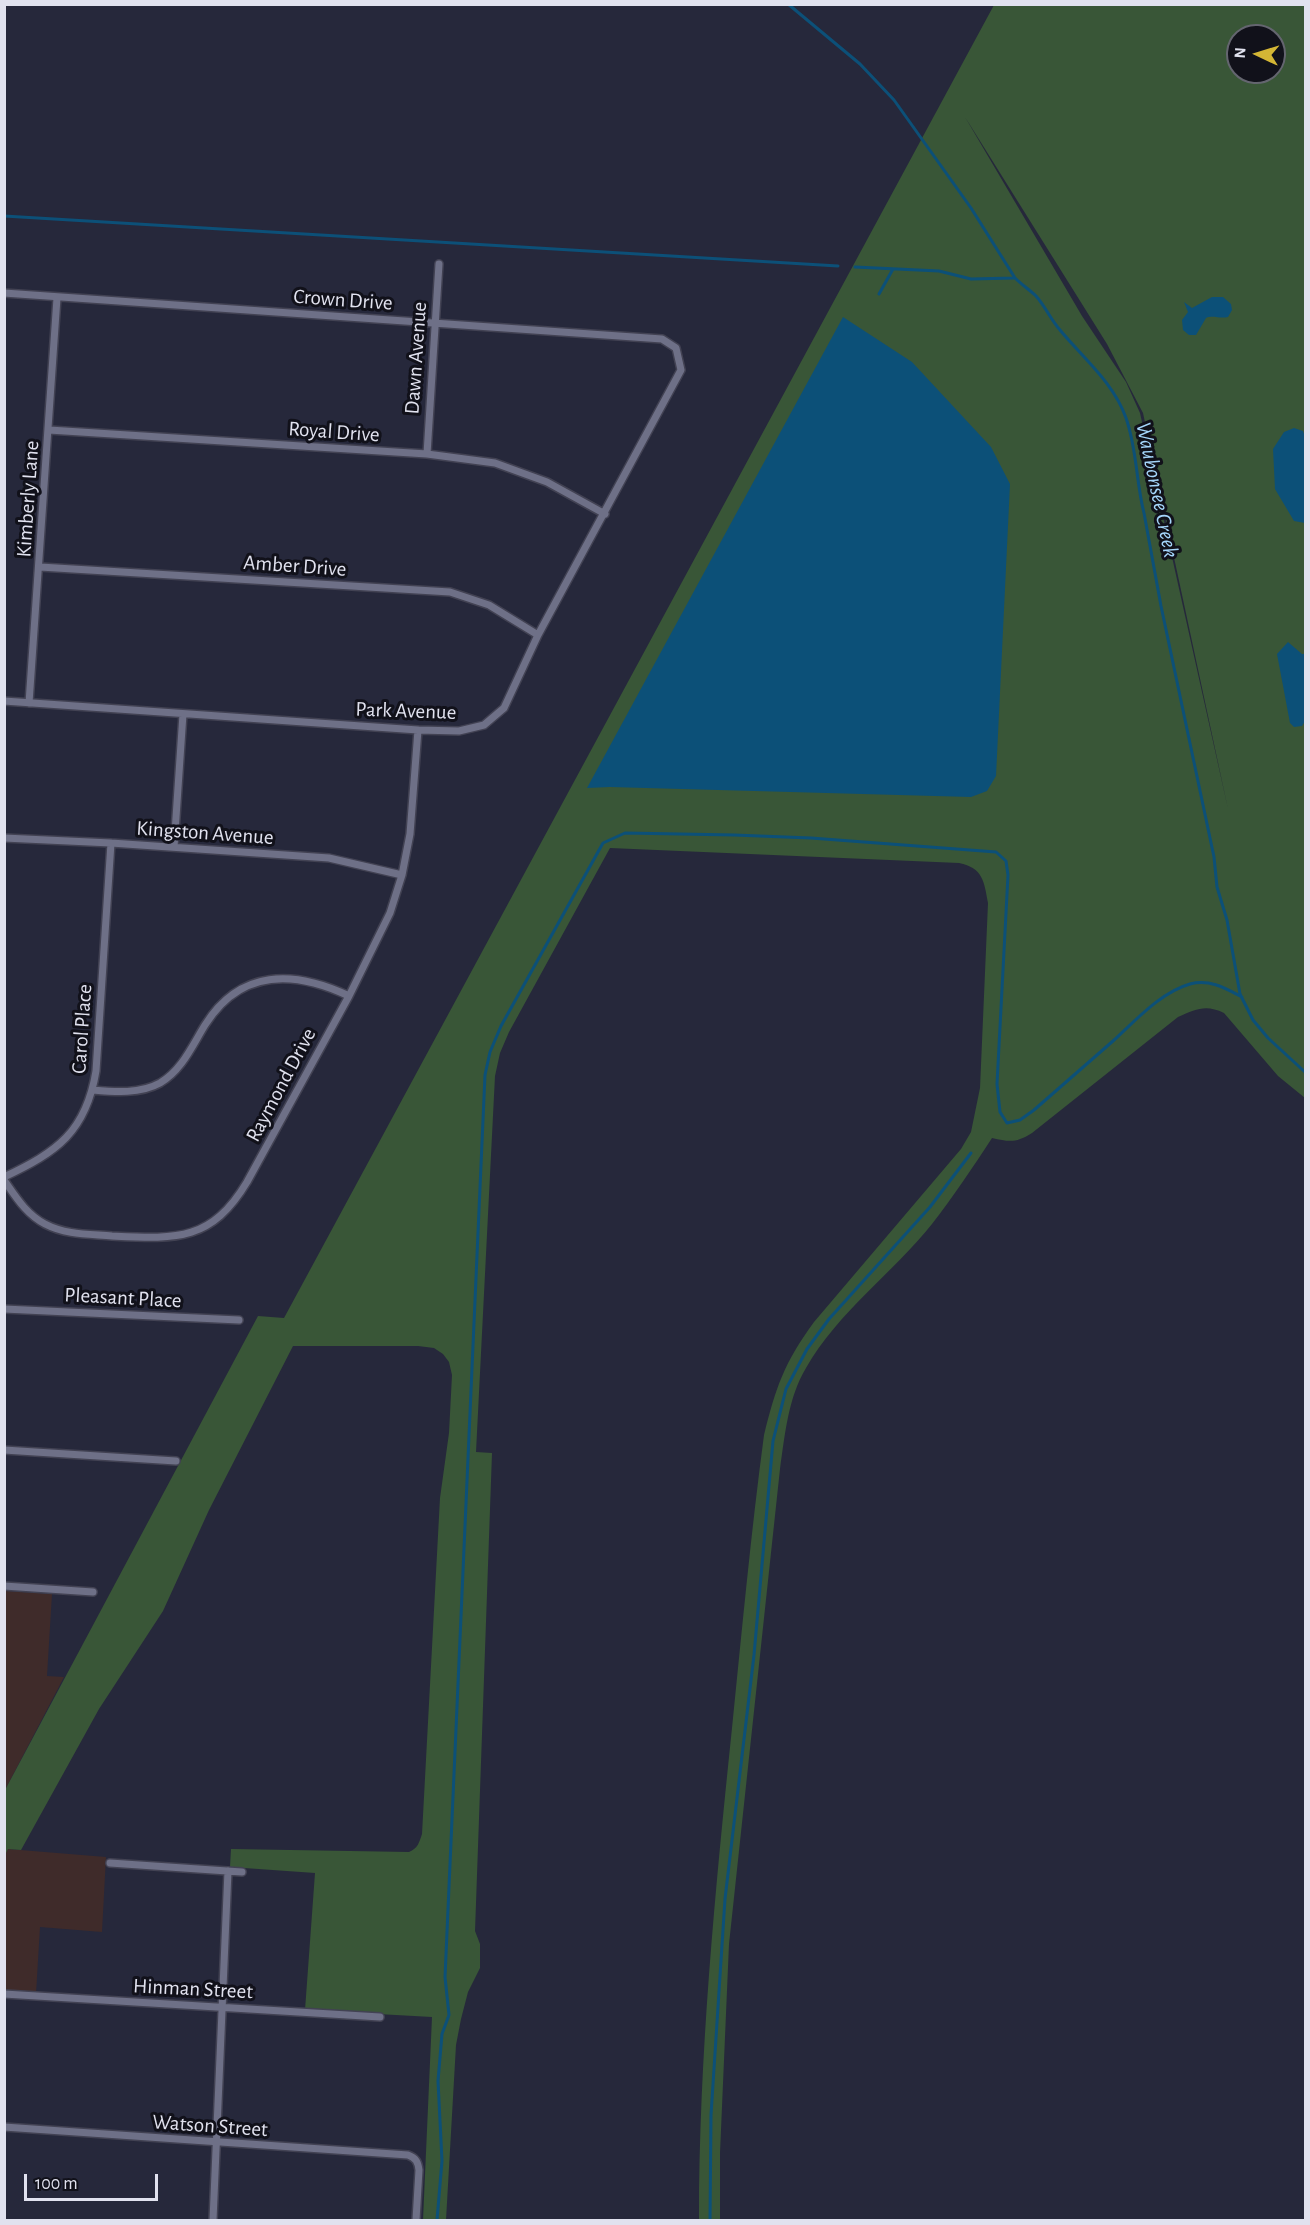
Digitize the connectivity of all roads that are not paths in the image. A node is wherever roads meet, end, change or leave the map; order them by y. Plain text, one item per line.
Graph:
1 (439, 264) dead end
2 (4, 293) edge
3 (57, 298) junction
4 (435, 323) junction
5 (676, 348) joint
6 (49, 430) junction
7 (427, 454) junction
8 (605, 514) junction
9 (40, 567) junction
10 (538, 635) junction
11 (4, 701) edge
12 (29, 703) junction
13 (183, 714) junction
14 (418, 730) junction
15 (4, 838) edge
16 (111, 843) junction
17 (174, 847) junction
18 (402, 875) junction
19 (349, 996) junction
20 (93, 1090) junction
21 (4, 1178) edge
22 (4, 1309) edge
23 (239, 1320) dead end
24 (4, 1450) edge
25 (176, 1461) dead end
26 (4, 1586) edge
27 (93, 1592) dead end
28 (111, 1863) dead end
29 (228, 1871) junction
30 (242, 1872) dead end
31 (4, 1994) edge
32 (222, 2007) junction
33 (380, 2017) dead end
34 (4, 2127) edge
35 (216, 2143) junction
36 (213, 2220) edge
37 (417, 2220) edge

1 - 4 street, Dawn Avenue
2 - 3 street, Crown Drive
3 - 4 street, Crown Drive
3 - 6 street, Kimberly Lane
4 - 5 street, Crown Drive
4 - 7 street, Dawn Avenue
5 - 8 street, Park Avenue
6 - 7 street, Royal Drive
6 - 9 street, Kimberly Lane
7 - 8 street, Royal Drive
8 - 10 street, Park Avenue
9 - 10 street, Amber Drive
9 - 12 street, Kimberly Lane
10 - 14 street, Park Avenue
11 - 12 street, Park Avenue
12 - 13 street, Park Avenue
13 - 14 street, Park Avenue
13 - 17 street
14 - 18 street, Raymond Drive
15 - 16 street, Kingston Avenue
16 - 17 street, Kingston Avenue
16 - 20 street, Carol Place
17 - 18 street, Kingston Avenue
18 - 19 street, Raymond Drive
19 - 20 street
19 - 21 street, Raymond Drive
20 - 21 street, Carol Place
22 - 23 street, Pleasant Place
24 - 25 street
26 - 27 street
28 - 29 street
29 - 30 street
29 - 32 street
31 - 32 street, Hinman Street
32 - 33 street, Hinman Street
32 - 35 street
34 - 35 street, Watson Street
35 - 36 street
35 - 37 street, Watson Street

